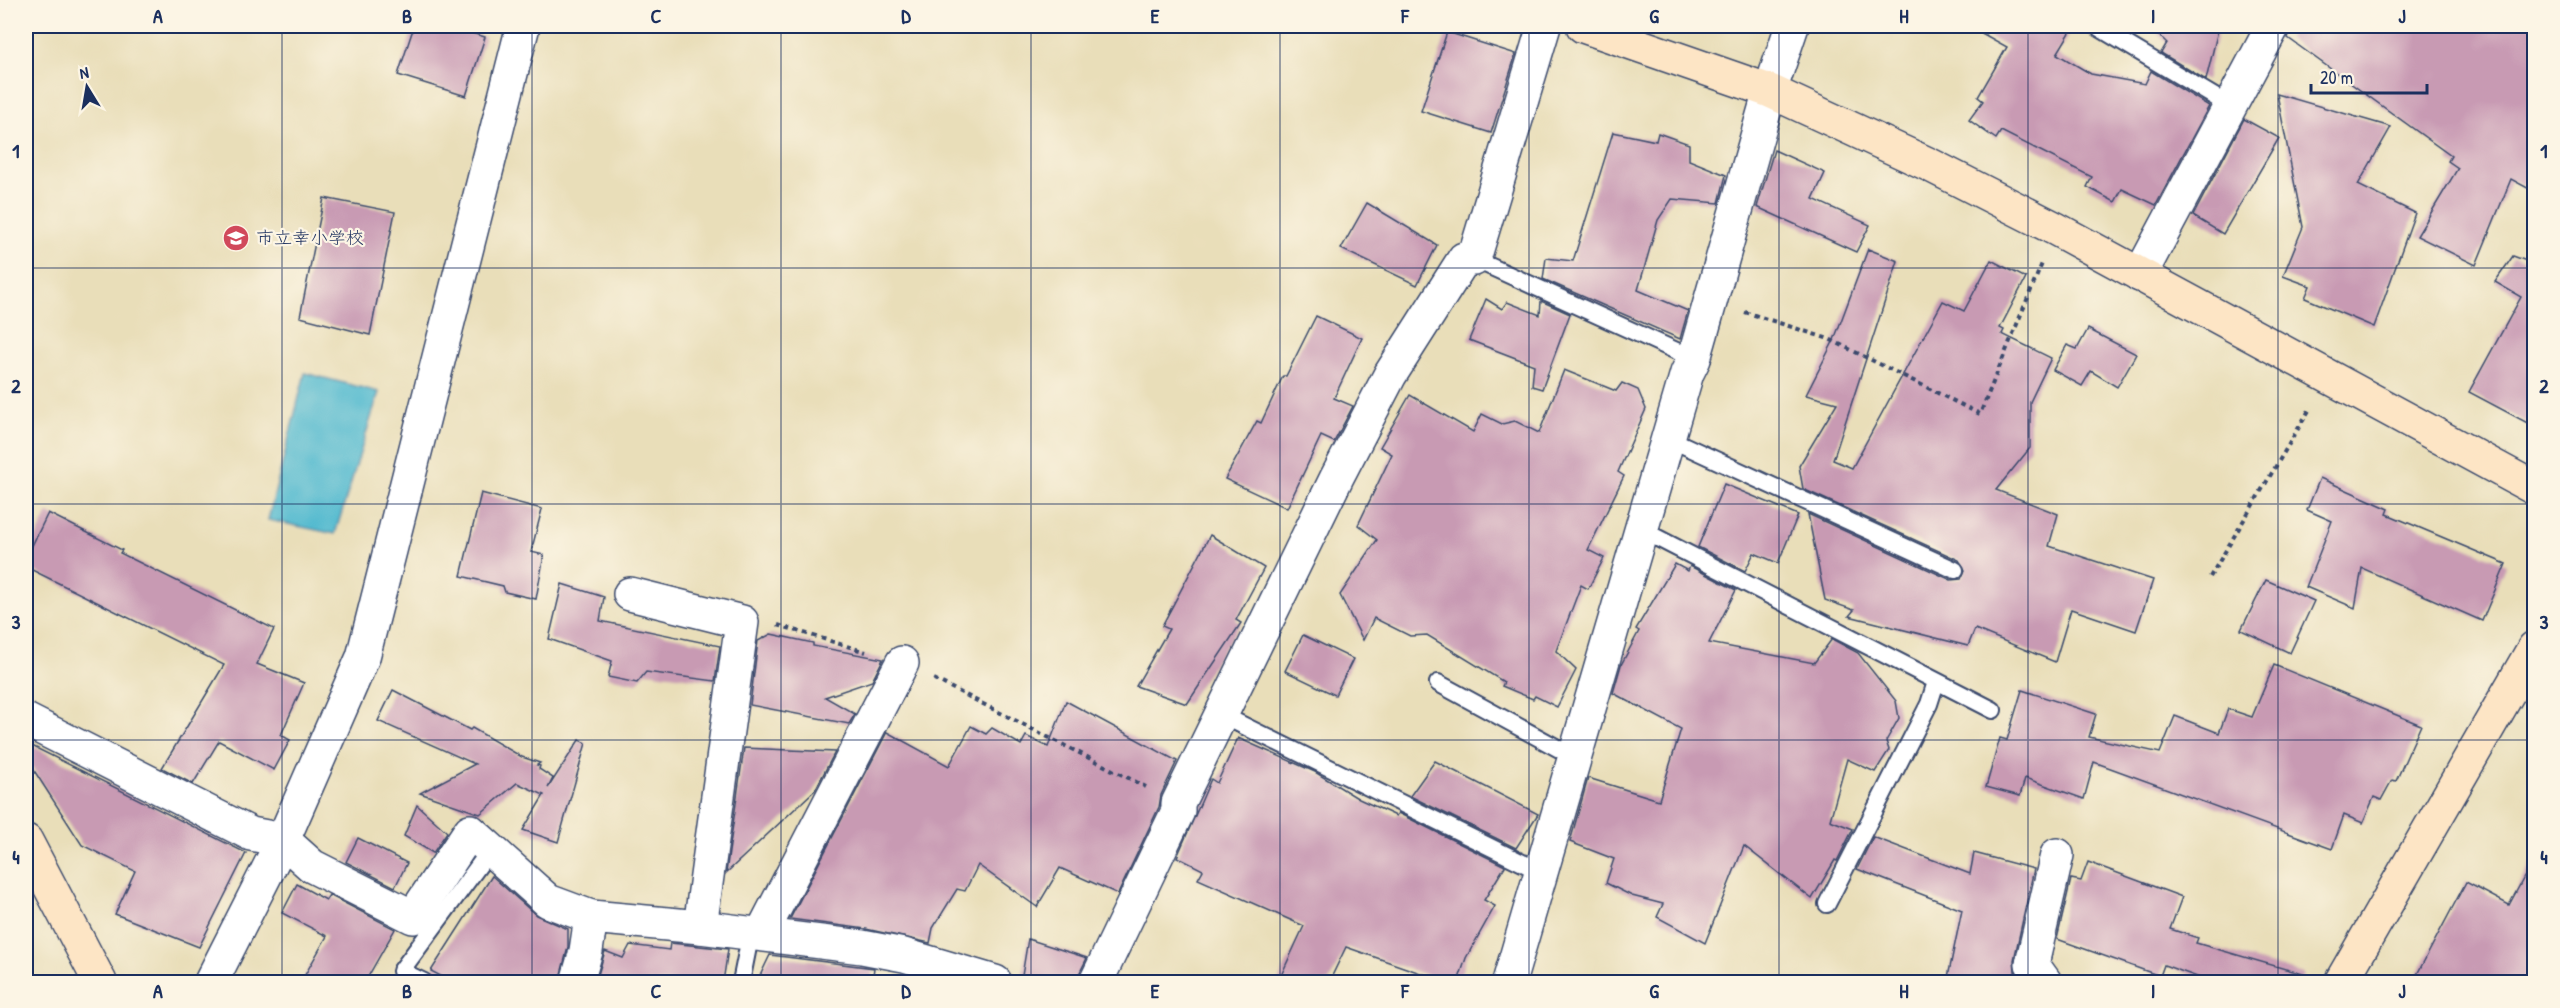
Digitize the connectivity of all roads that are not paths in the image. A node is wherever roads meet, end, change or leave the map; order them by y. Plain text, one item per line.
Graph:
1 (523, 26) edge
2 (1544, 26) edge
3 (1583, 26) edge
4 (1792, 26) edge
5 (2096, 26) edge
6 (2273, 26) edge
7 (1770, 91) junction
8 (2230, 106) junction
9 (1474, 259) junction
10 (2140, 275) junction
11 (1694, 359) junction
12 (1668, 438) junction
13 (2535, 488) edge
14 (1640, 529) junction
15 (1955, 570) dead end
16 (630, 594) dead end
17 (2535, 648) edge
18 (902, 663) road end
19 (1936, 682) junction
20 (1438, 683) dead end
21 (1993, 710) dead end
22 (1222, 715) junction
23 (26, 720) edge
24 (1574, 757) junction
25 (283, 840) junction
26 (26, 841) edge
27 (491, 849) junction
28 (2057, 855) dead end
29 (1541, 872) junction
30 (1827, 904) dead end
31 (591, 918) junction
32 (700, 927) junction
33 (757, 933) junction
34 (100, 982) edge
35 (211, 982) edge
36 (424, 982) edge
37 (577, 982) edge
38 (741, 982) edge
39 (995, 982) edge
40 (1096, 982) edge
41 (1509, 982) edge
42 (2044, 982) edge
43 (2341, 982) edge

1 - 25 street
2 - 9 street
3 - 7 street
4 - 7 street
5 - 8 lane
6 - 8 street
7 - 10 street
7 - 11 street
8 - 10 street
9 - 11 lane
9 - 22 street
10 - 13 street
11 - 12 street
12 - 14 street
12 - 15 lane
14 - 19 lane
14 - 24 street
16 - 32 street
17 - 43 street
18 - 33 street
19 - 21 lane
19 - 30 lane
20 - 24 lane
22 - 29 lane
22 - 40 street
23 - 25 street
24 - 29 street
25 - 27 street
25 - 35 street
26 - 34 street
27 - 31 street
27 - 36 lane
28 - 42 street
29 - 41 street
31 - 32 street
31 - 37 street
32 - 33 street
33 - 38 lane
33 - 39 street

